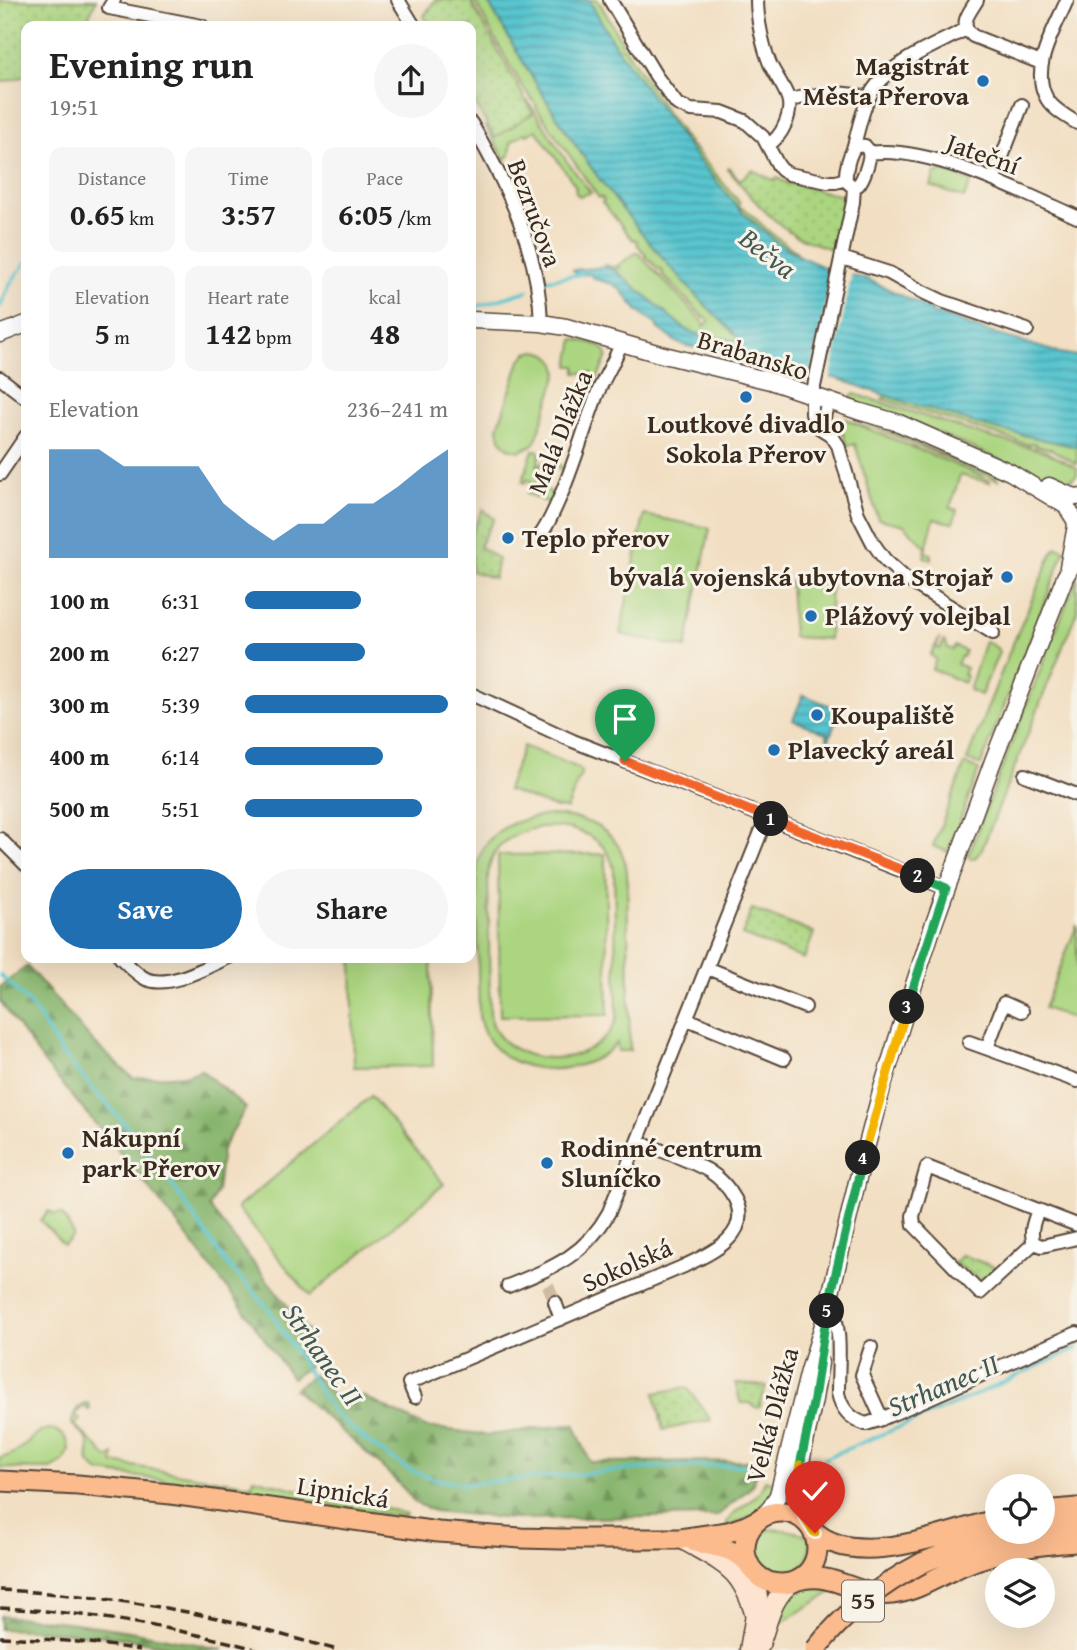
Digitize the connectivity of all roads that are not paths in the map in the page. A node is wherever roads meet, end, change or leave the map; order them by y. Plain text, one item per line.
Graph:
1 (398, 0) edge
2 (610, 0) edge
3 (977, 0) edge
4 (1063, 1) edge
5 (112, 4) edge
6 (757, 4) edge
7 (182, 21) edge
8 (411, 21) edge
9 (966, 29) junction
10 (1041, 63) junction
11 (869, 98) junction
12 (789, 100) junction
13 (1022, 105) dead end
14 (1077, 123) edge
15 (476, 132) edge
16 (768, 145) junction
17 (853, 149) junction
18 (869, 153) junction
19 (992, 180) junction
20 (850, 182) junction
21 (1077, 217) edge
22 (842, 258) junction
23 (476, 320) edge
24 (541, 323) junction
25 (21, 326) edge
26 (1027, 330) dead end
27 (0, 334) edge
28 (621, 343) junction
29 (0, 378) edge
30 (818, 388) junction
31 (21, 394) edge
32 (21, 443) edge
33 (1010, 472) junction
34 (0, 474) edge
35 (1077, 499) edge
36 (1076, 522) edge
37 (539, 537) dead end
38 (1077, 557) edge
39 (1068, 572) junction
40 (993, 633) dead end
41 (476, 696) edge
42 (1025, 775) dead end
43 (1077, 795) edge
44 (767, 817) junction
45 (0, 839) edge
46 (21, 860) edge
47 (946, 888) junction
48 (127, 963) edge
49 (215, 963) edge
50 (707, 968) junction
51 (805, 1007) dead end
52 (1023, 1011) dead end
53 (687, 1018) junction
54 (969, 1042) dead end
55 (987, 1048) junction
56 (784, 1059) dead end
57 (1077, 1081) edge
58 (638, 1142) junction
59 (1038, 1210) junction
60 (1077, 1225) edge
61 (1077, 1238) edge
62 (1034, 1243) junction
63 (542, 1272) junction
64 (548, 1285) tunnel mouth
65 (508, 1286) dead end
66 (829, 1301) junction
67 (555, 1302) tunnel mouth
68 (561, 1319) junction
69 (824, 1322) junction
70 (1077, 1333) edge
71 (870, 1347) dead end
72 (415, 1397) dead end
73 (880, 1420) junction
74 (0, 1481) edge
75 (1077, 1508) edge
76 (1055, 1510) edge
77 (760, 1519) junction
78 (985, 1523) edge
79 (1077, 1525) edge
80 (810, 1527) junction
81 (1055, 1528) edge
82 (680, 1539) junction
83 (985, 1540) edge
84 (1077, 1542) edge
85 (751, 1567) junction
86 (796, 1581) junction
87 (755, 1616) junction
88 (749, 1650) edge
89 (758, 1650) edge
90 (815, 1650) edge

1 - 8 street
2 - 16 street
3 - 9 street
4 - 10 street
5 - 7 street
6 - 12 street
9 - 10 street
9 - 11 street
10 - 14 street
11 - 12 street
11 - 17 street
12 - 16 street
13 - 19 street
15 - 24 street, Bezručova
16 - 20 street
17 - 18 street, Jateční
17 - 20 street
18 - 19 street, Jateční
18 - 20 street
19 - 21 street, Jateční
20 - 22 street
22 - 26 street
22 - 30 street
23 - 24 street, Brabansko
24 - 28 street, Brabansko
25 - 27 street
28 - 30 street, Brabansko
28 - 37 street, Malá Dlážka
29 - 31 street
30 - 33 street
30 - 40 street, Brabansko
32 - 34 street
33 - 35 street
33 - 36 street
35 - 36 street, Velká Dlážka
36 - 39 street, Velká Dlážka
38 - 39 street, Velká Dlážka
39 - 47 street, Velká Dlážka
41 - 44 street
42 - 43 street
44 - 47 street
44 - 50 street, Sokolská
45 - 46 street
47 - 66 street, Velká Dlážka
48 - 49 street
50 - 51 street
50 - 53 street, Sokolská
52 - 55 street
53 - 56 street
53 - 58 street, Sokolská
54 - 55 street
55 - 57 street
58 - 63 street, Sokolská
58 - 68 street, Sokolská
59 - 60 street
59 - 62 street
59 - 62 street
61 - 62 street
63 - 64 street
63 - 65 street, Sokolská
66 - 69 street, Velká Dlážka
66 - 73 street
67 - 68 street
68 - 72 street, Sokolská
69 - 77 street, Velká Dlážka
69 - 80 street, Velká Dlážka
70 - 73 street
71 - 73 street
74 - 82 main road, Lipnická
75 - 76 main road
77 - 80 main road
77 - 82 main road, Lipnická
77 - 85 main road
78 - 80 main road
79 - 81 main road
80 - 86 main road
82 - 85 main road, Lipnická
82 - 87 main road
83 - 90 main road, 55, bridge
84 - 86 main road
85 - 86 main road
85 - 87 main road
86 - 89 main road
87 - 88 main road

